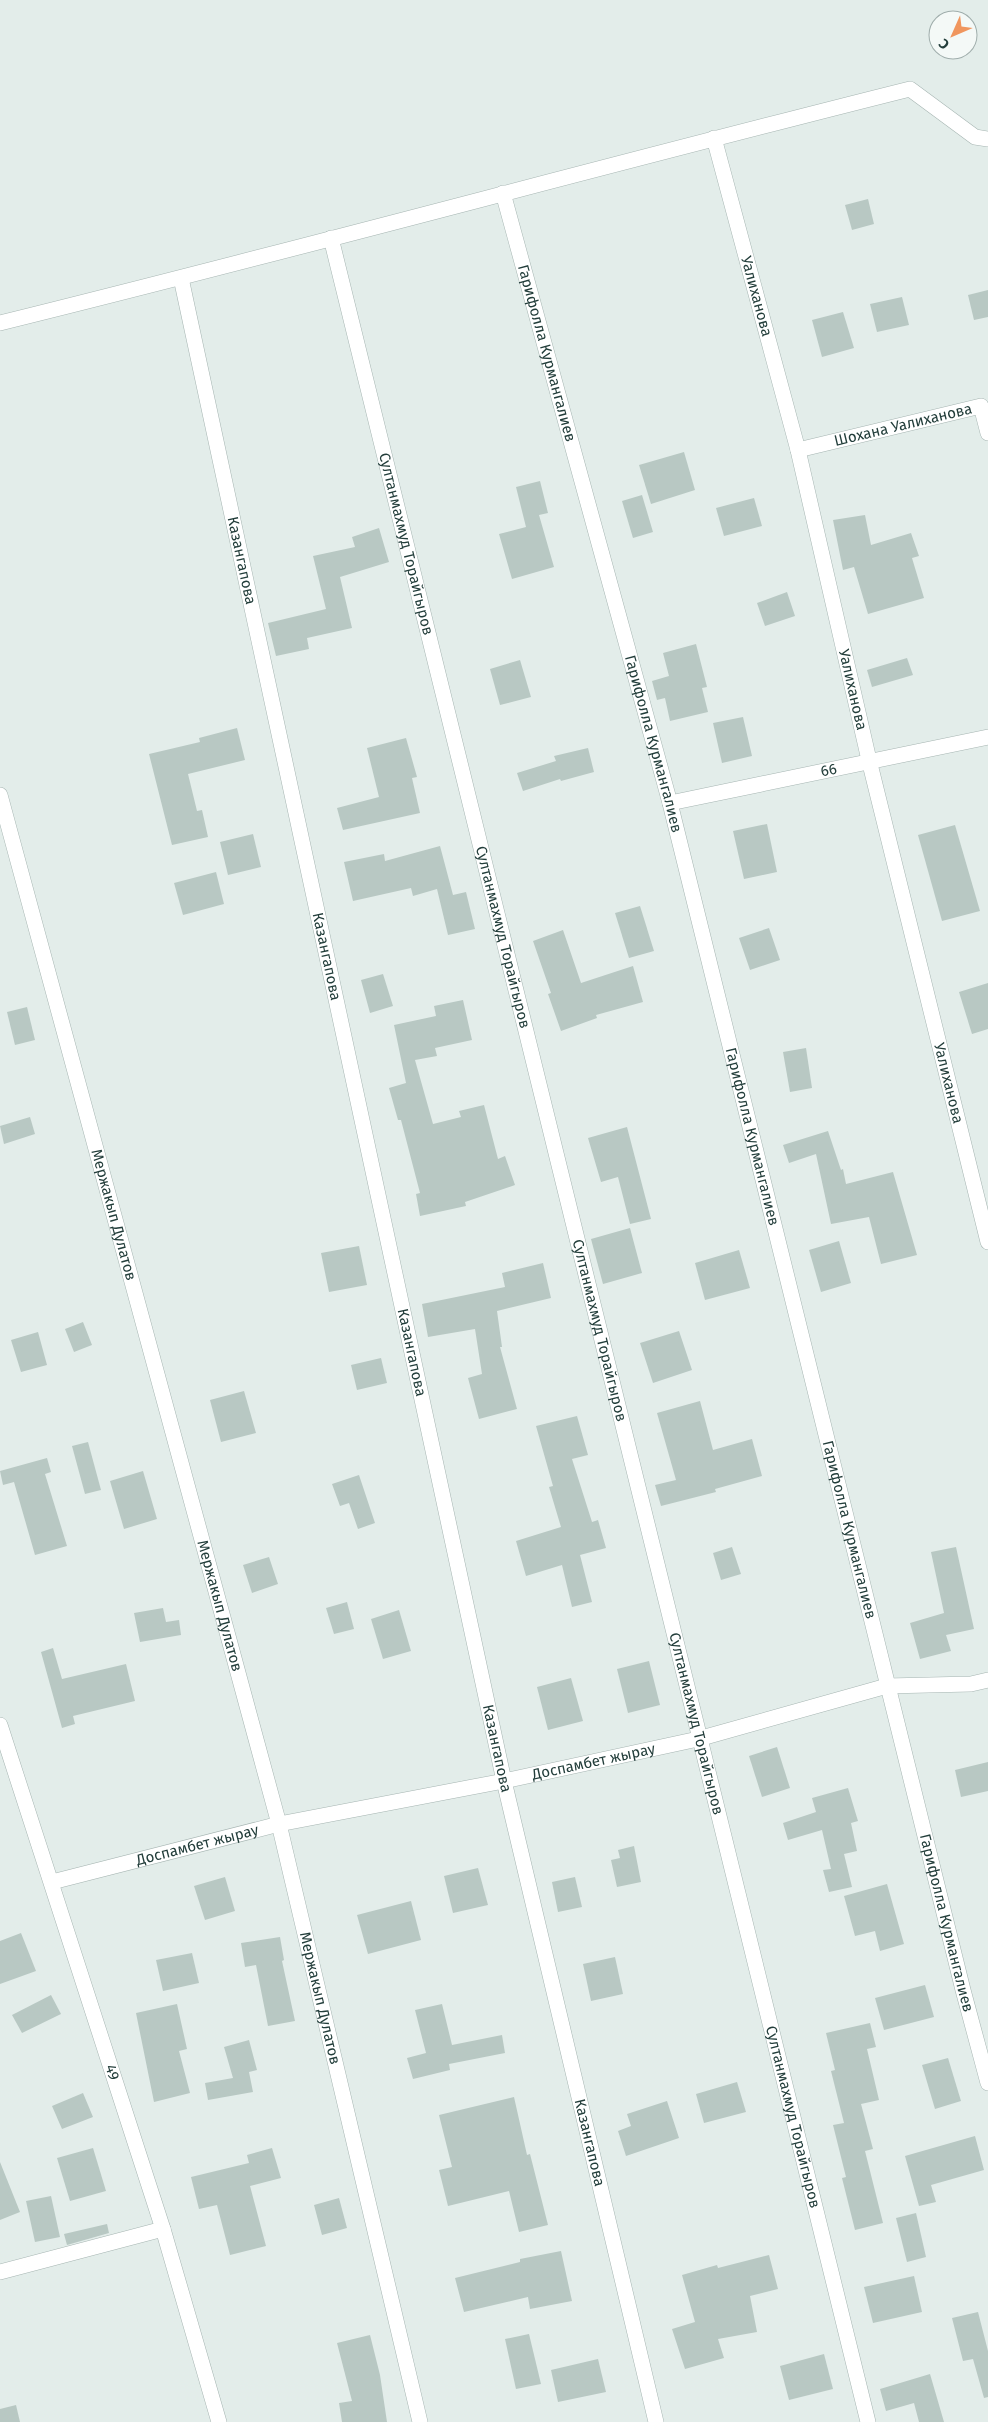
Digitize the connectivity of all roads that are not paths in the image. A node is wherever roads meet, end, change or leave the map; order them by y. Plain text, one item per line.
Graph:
1 (714, 138) junction
2 (988, 139) edge
3 (503, 193) junction
4 (331, 238) junction
5 (181, 278) junction
6 (0, 323) edge
7 (988, 433) edge
8 (798, 450) junction
9 (988, 736) edge
10 (869, 760) junction
11 (0, 795) edge
12 (670, 803) junction
13 (988, 1242) edge
14 (988, 1680) edge
15 (888, 1686) junction
16 (0, 1724) edge
17 (698, 1739) junction
18 (504, 1780) junction
19 (279, 1824) junction
20 (52, 1882) junction
21 (988, 2083) edge
22 (163, 2229) junction
23 (0, 2272) edge
24 (219, 2422) edge
25 (420, 2422) edge
26 (656, 2422) edge
27 (868, 2422) edge

1 - 2 street
1 - 3 street
1 - 8 street, Уалиханова
3 - 4 street
3 - 12 street, Гарифолла Курмангалиев
4 - 5 street
4 - 17 street, Султанмахмуд Торайгыров
5 - 6 street
5 - 18 street, Казангапова
7 - 8 street, Шохана Уалиханова
8 - 10 street, Уалиханова
9 - 10 street, 66
10 - 12 street, 66
10 - 13 street, Уалиханова
11 - 19 street, Мержакып Дулатов
12 - 15 street, Гарифолла Курмангалиев
14 - 15 street, Доспамбет жырау
15 - 17 street, Доспамбет жырау
15 - 21 street, Гарифолла Курмангалиев
16 - 20 street, 49
17 - 18 street, Доспамбет жырау
17 - 27 street, Султанмахмуд Торайгыров
18 - 19 street, Доспамбет жырау
18 - 26 street, Казангапова
19 - 20 street, Доспамбет жырау
19 - 25 street, Мержакып Дулатов
20 - 22 street, 49
22 - 23 street
22 - 24 street, 49

